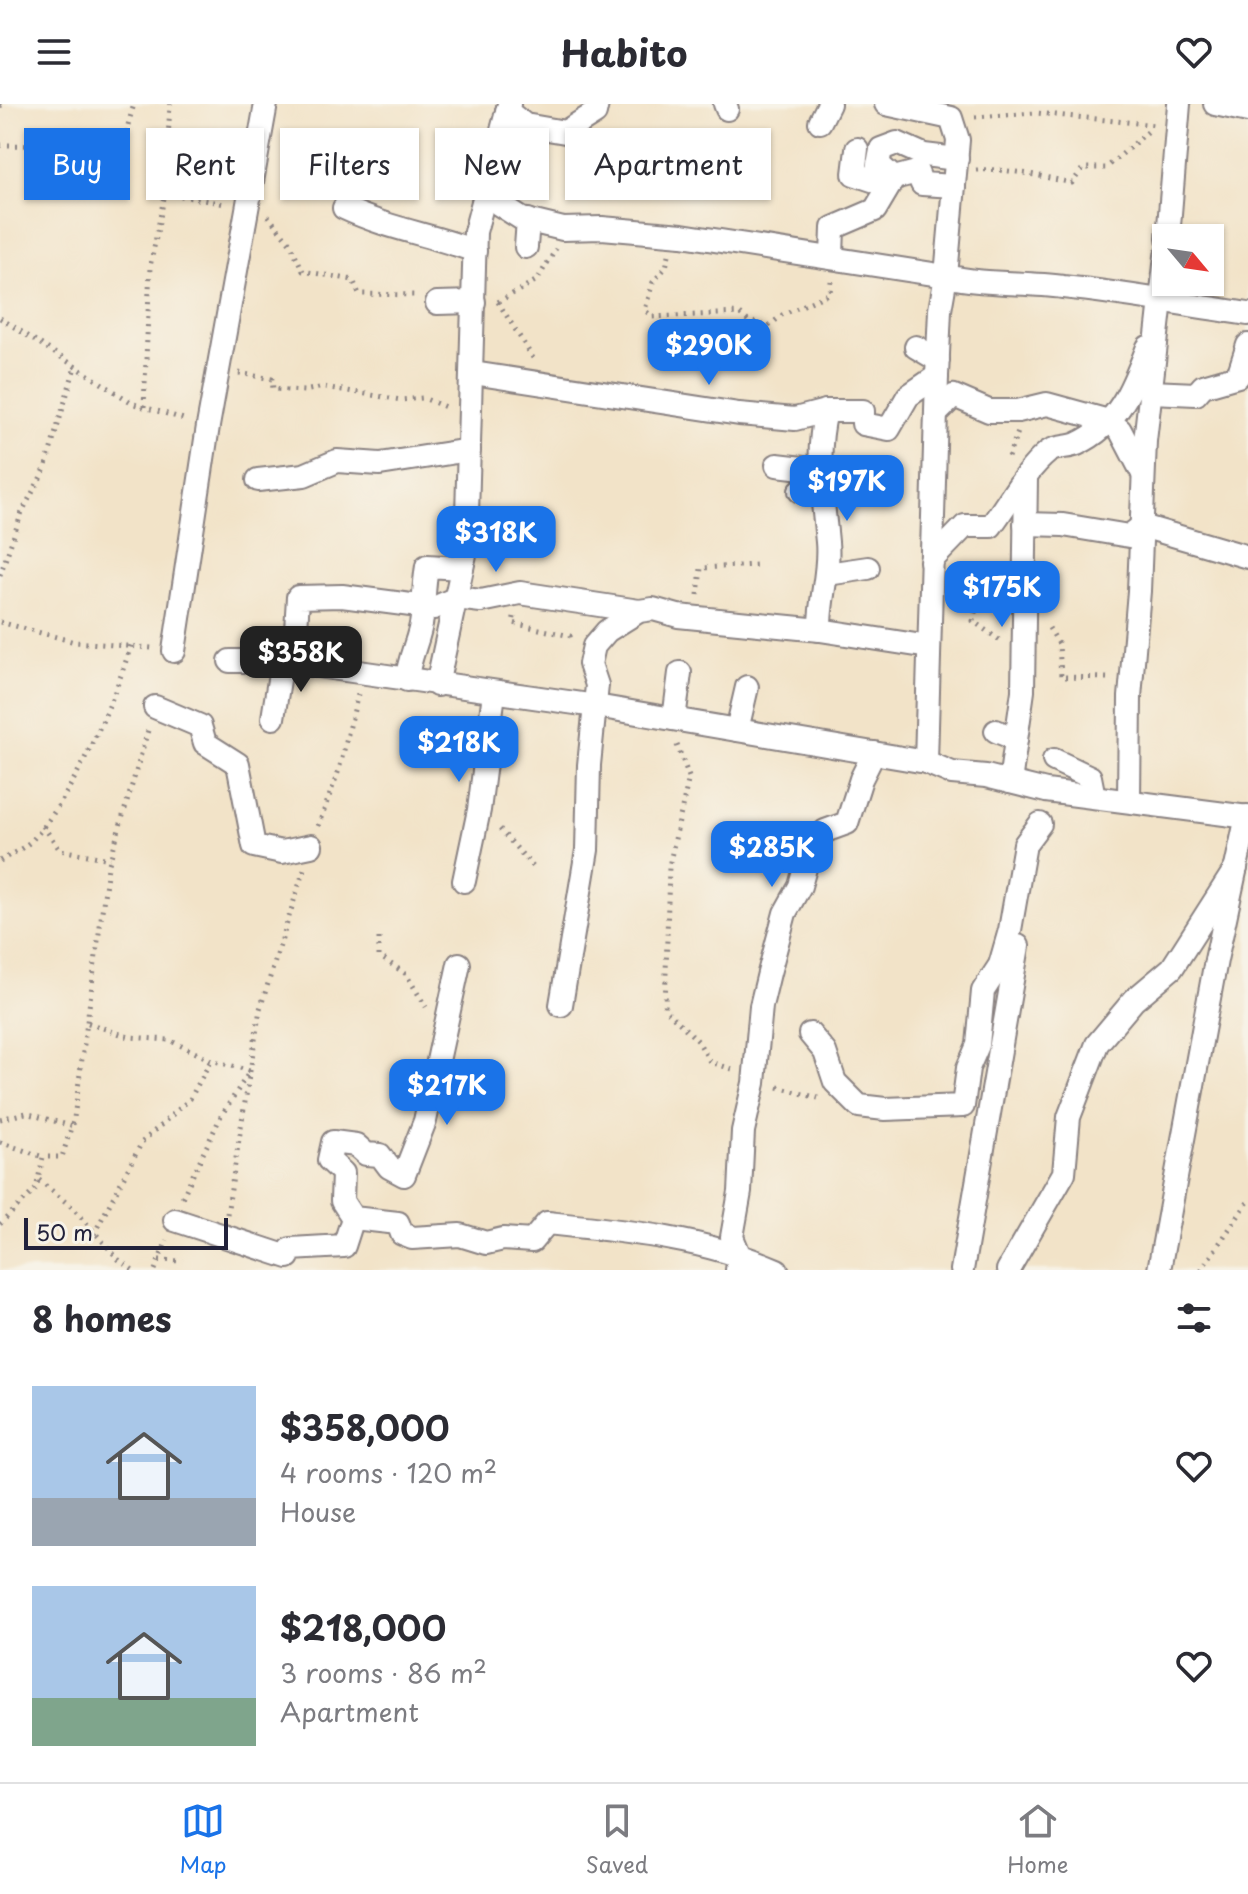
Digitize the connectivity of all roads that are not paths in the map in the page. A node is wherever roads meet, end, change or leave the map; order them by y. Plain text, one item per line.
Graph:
1 (266, 104) edge
2 (597, 104) edge
3 (886, 104) edge
4 (1179, 104) edge
5 (1215, 104) edge
6 (508, 108) edge
7 (952, 111) edge
8 (1248, 111) edge
9 (503, 128) edge
10 (857, 149) dead end
11 (886, 171) junction
12 (956, 172) junction
13 (484, 200) edge
14 (496, 200) edge
15 (344, 208) dead end
16 (528, 220) junction
17 (1168, 224) edge
18 (526, 247) dead end
19 (475, 251) junction
20 (832, 256) junction
21 (946, 276) junction
22 (1163, 296) edge
23 (474, 298) junction
24 (437, 303) road end
25 (1162, 307) junction
26 (1248, 314) edge
27 (1248, 345) edge
28 (916, 347) dead end
29 (937, 368) junction
30 (473, 373) junction
31 (1151, 392) junction
32 (826, 411) junction
33 (936, 414) junction
34 (1109, 421) junction
35 (469, 450) junction
36 (777, 465) dead end
37 (1144, 475) junction
38 (1026, 478) junction
39 (258, 480) dead end
40 (814, 482) junction
41 (1025, 524) junction
42 (1142, 526) junction
43 (1248, 557) edge
44 (931, 561) junction
45 (462, 568) junction
46 (868, 568) dead end
47 (827, 574) junction
48 (456, 598) junction
49 (421, 606) junction
50 (639, 611) junction
51 (820, 630) junction
52 (929, 647) junction
53 (174, 651) dead end
54 (230, 661) dead end
55 (288, 662) junction
56 (680, 673) dead end
57 (407, 680) junction
58 (437, 685) junction
59 (747, 687) dead end
60 (494, 693) junction
61 (596, 706) junction
62 (155, 707) road end
63 (273, 718) dead end
64 (674, 719) junction
65 (737, 730) junction
66 (874, 753) junction
67 (1054, 760) dead end
68 (926, 762) junction
69 (1010, 782) junction
70 (1046, 791) junction
71 (1094, 797) junction
72 (1129, 801) junction
73 (1248, 816) edge
74 (1040, 824) junction
75 (311, 846) road end
76 (1236, 868) junction
77 (464, 881) dead end
78 (459, 964) dead end
79 (561, 1005) dead end
80 (810, 1034) dead end
81 (353, 1218) junction
82 (175, 1220) road end
83 (738, 1262) edge
84 (777, 1270) edge
85 (962, 1270) edge
86 (1008, 1270) edge
87 (1159, 1270) edge

1 - 53 street
2 - 6 street
3 - 7 street
4 - 17 street
5 - 8 street
6 - 9 street
7 - 12 street
10 - 11 street
11 - 12 street
11 - 12 street
11 - 20 street
12 - 21 street
13 - 19 street
14 - 16 street
15 - 19 street
16 - 18 street
16 - 20 street
19 - 23 street
20 - 21 street
21 - 25 street
21 - 29 street
22 - 25 street
23 - 24 street
23 - 30 street
25 - 26 street
25 - 31 street
25 - 34 street
27 - 31 street
28 - 29 street
29 - 32 street
29 - 33 street
30 - 32 street
30 - 35 street
31 - 37 street
32 - 40 street
33 - 34 street
33 - 44 street
34 - 37 street
34 - 38 street
35 - 39 street
35 - 45 street
36 - 40 street
37 - 42 street
38 - 41 street
38 - 44 street
40 - 47 street
41 - 42 street
41 - 69 street
42 - 43 street
42 - 72 street
44 - 52 street
45 - 48 street
45 - 49 street
46 - 47 street
47 - 51 street
48 - 49 street
48 - 50 street
48 - 58 street
49 - 55 street
49 - 57 street
50 - 51 street
50 - 61 street
51 - 52 street
52 - 68 street
54 - 55 street
55 - 57 street
55 - 63 street
56 - 64 street
57 - 58 street
58 - 60 street
59 - 65 street
60 - 61 street
60 - 77 street
61 - 64 street
61 - 79 street
62 - 75 street
64 - 65 street
65 - 66 street
66 - 68 street
66 - 83 street
67 - 71 street
68 - 69 street
69 - 70 street
70 - 71 street
70 - 74 street
71 - 72 street
72 - 73 street
73 - 76 street
74 - 80 street
74 - 85 street
76 - 86 street
76 - 87 street
78 - 81 street
81 - 82 street
81 - 83 street
83 - 84 street

